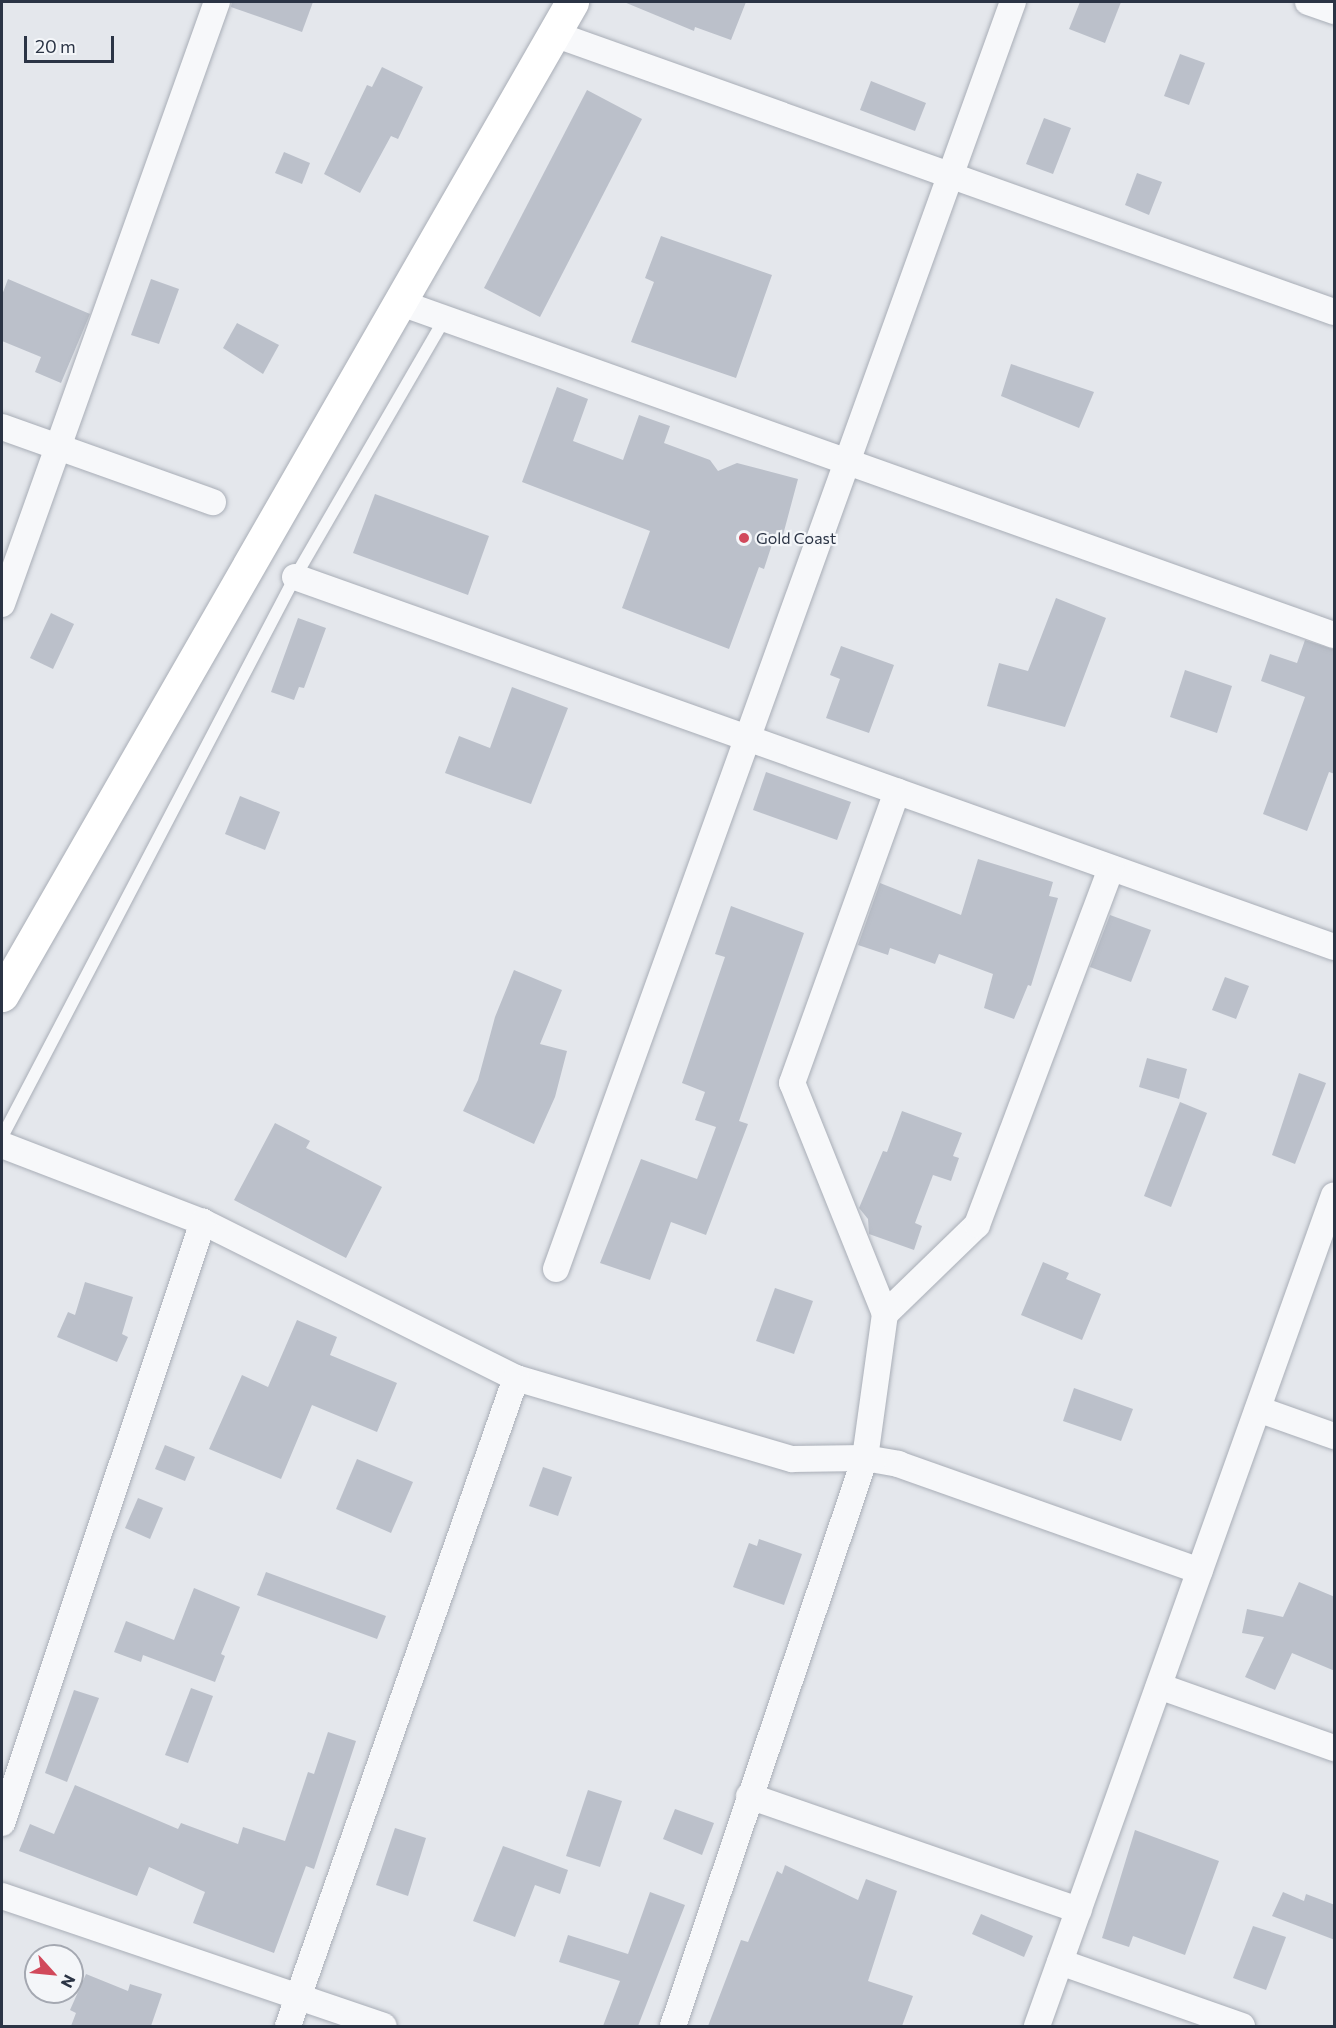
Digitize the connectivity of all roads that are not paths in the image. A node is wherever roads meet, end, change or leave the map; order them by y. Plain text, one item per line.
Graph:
1 (218, 2) edge
2 (570, 2) edge
3 (1013, 2) edge
4 (1308, 2) edge
5 (1335, 11) edge
6 (554, 34) junction
7 (951, 176) junction
8 (401, 303) junction
9 (1335, 312) edge
10 (445, 318) junction
11 (2, 427) edge
12 (58, 447) junction
13 (848, 462) junction
14 (213, 502) dead end
15 (295, 577) junction
16 (2, 604) edge
17 (1335, 635) edge
18 (749, 738) junction
19 (897, 791) junction
20 (1111, 867) junction
21 (1335, 947) edge
22 (6, 977) edge
23 (2, 1137) edge
24 (2, 1145) edge
25 (1335, 1195) edge
26 (203, 1222) junction
27 (556, 1269) dead end
28 (885, 1314) junction
29 (516, 1378) junction
30 (1258, 1409) junction
31 (1335, 1436) edge
32 (865, 1458) junction
33 (1200, 1571) junction
34 (1159, 1686) junction
35 (1335, 1748) edge
36 (748, 1796) junction
37 (2, 1823) edge
38 (2, 1896) edge
39 (1078, 1910) junction
40 (1060, 1962) junction
41 (298, 1996) junction
42 (288, 2026) edge
43 (383, 2026) edge
44 (673, 2026) edge
45 (1037, 2026) edge
46 (1242, 2026) edge

1 - 12 street
2 - 6 main road
3 - 7 street
4 - 5 street
6 - 7 street
6 - 8 main road
7 - 9 street
7 - 13 street
8 - 10 street
8 - 22 main road
10 - 13 street
10 - 15 lane
11 - 12 street
12 - 14 street
12 - 16 street
13 - 17 street
13 - 18 street
15 - 18 street
15 - 23 lane
18 - 19 street
18 - 27 street
19 - 20 street
19 - 28 street
20 - 21 street
20 - 28 street
24 - 26 street
25 - 30 street
26 - 29 street
26 - 37 street
28 - 32 street
29 - 32 street
29 - 41 street
30 - 31 street
30 - 33 street
32 - 33 street
32 - 36 street
33 - 34 street
34 - 35 street
34 - 39 street
36 - 39 street
36 - 44 street
38 - 41 street
39 - 40 street
40 - 45 street
40 - 46 street
41 - 42 street
41 - 43 street

